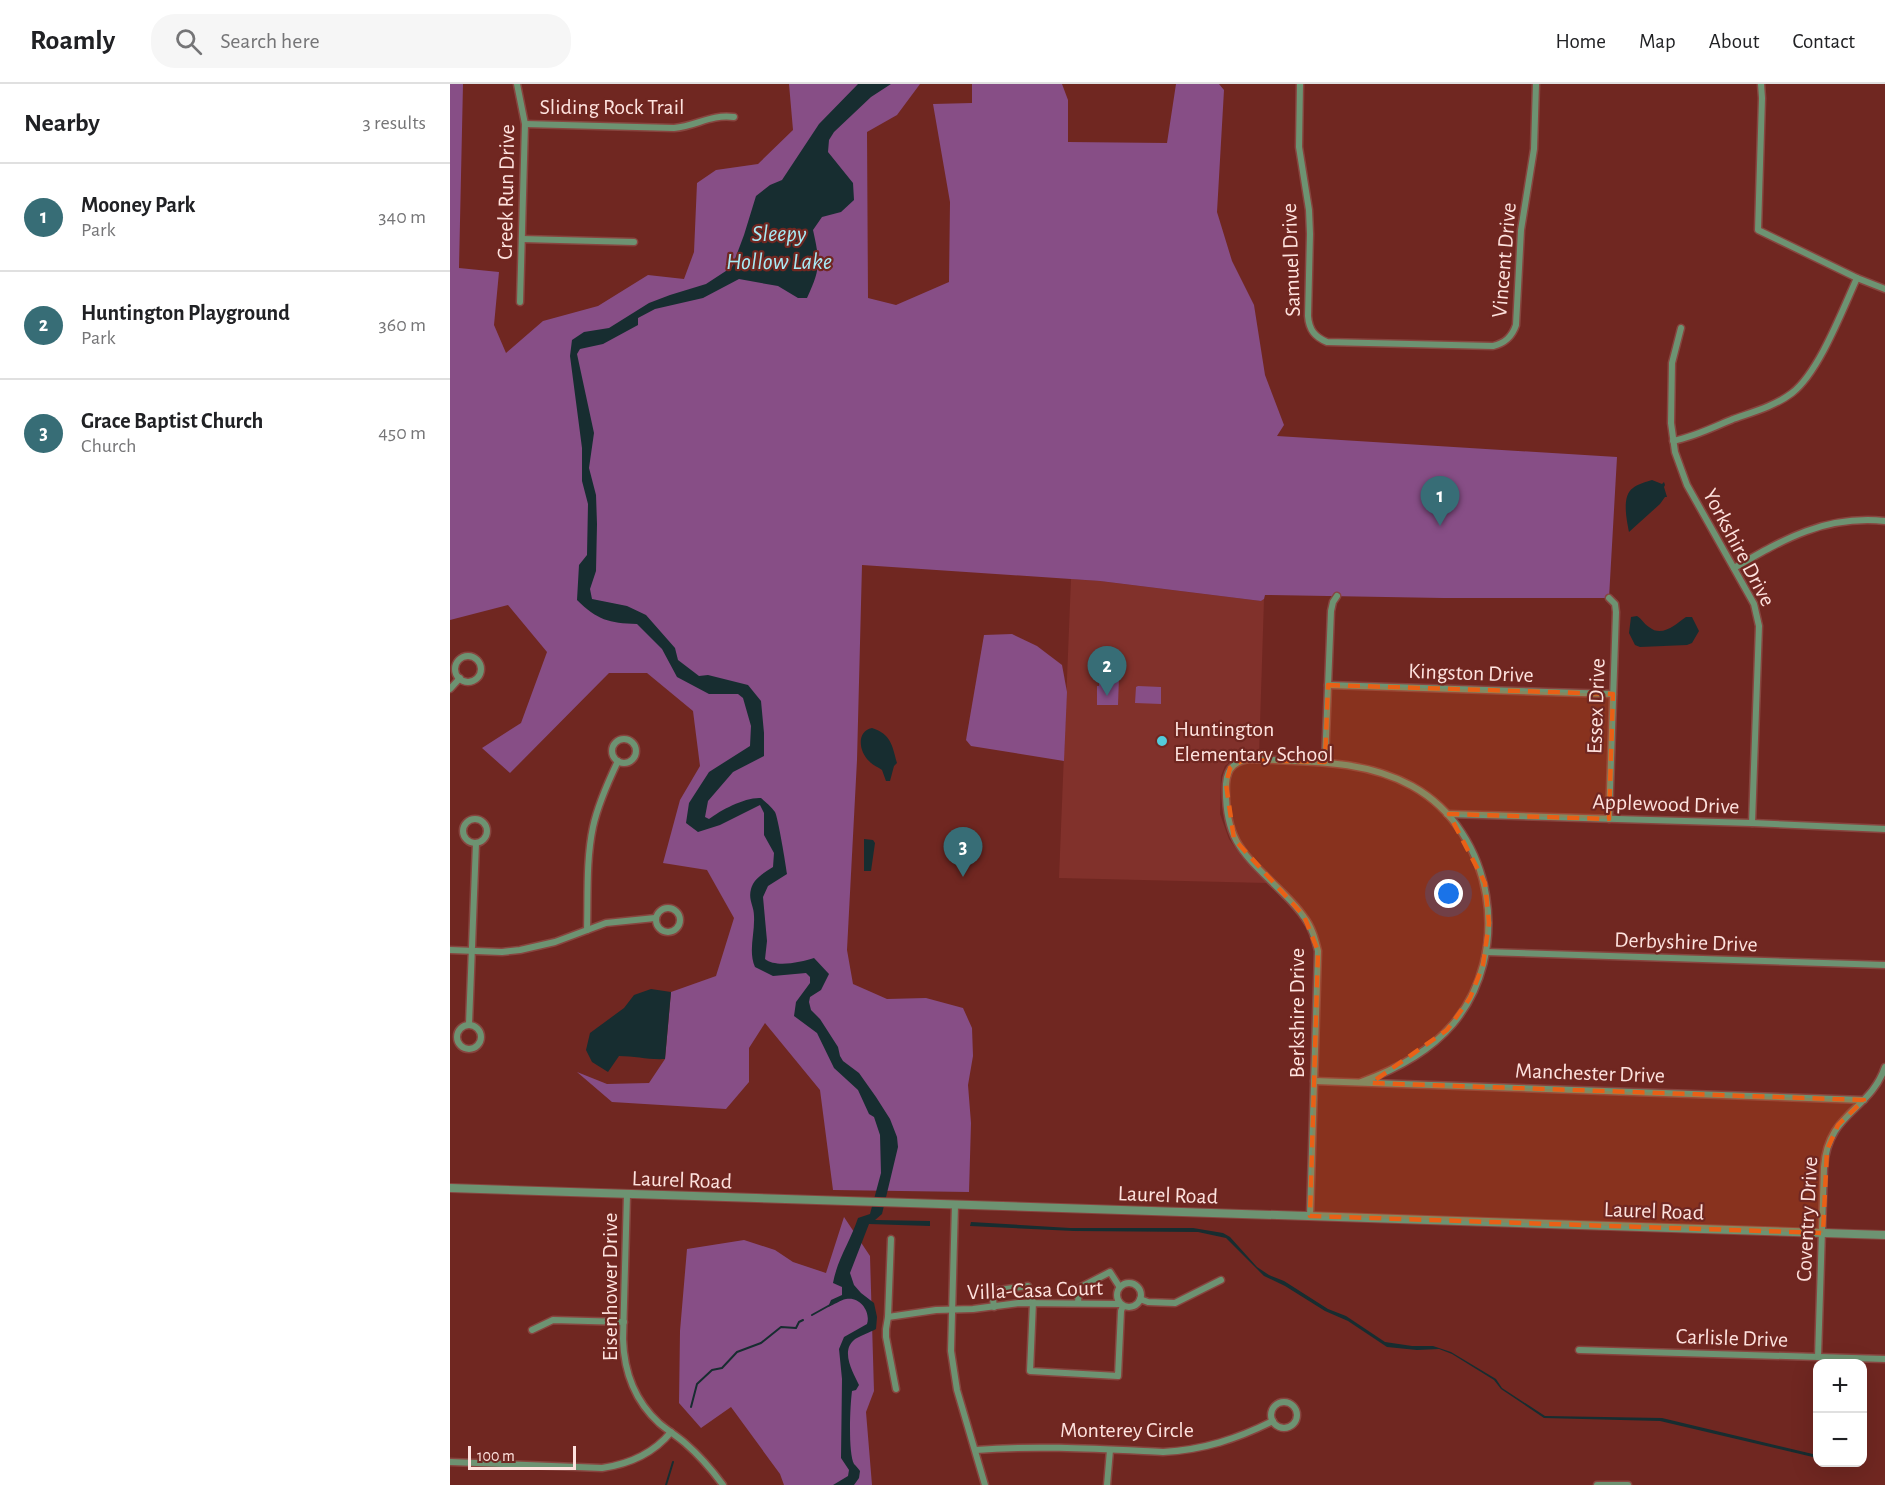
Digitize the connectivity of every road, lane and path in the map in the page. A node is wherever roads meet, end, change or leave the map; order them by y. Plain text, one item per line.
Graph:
1 (517, 84) edge
2 (1300, 84) edge
3 (1536, 84) edge
4 (1761, 84) edge
5 (734, 117) dead end
6 (525, 124) junction
7 (522, 239) junction
8 (634, 242) dead end
9 (1857, 278) junction
10 (1885, 289) edge
11 (520, 302) dead end
12 (1681, 328) dead end
13 (1412, 344) joint
14 (1673, 441) junction
15 (1885, 520) edge
16 (1734, 568) junction
17 (1337, 596) dead end
18 (1609, 598) dead end
19 (460, 678) junction
20 (1328, 685) junction
21 (450, 689) edge
22 (1613, 694) junction
23 (618, 761) junction
24 (1325, 762) junction
25 (1446, 814) junction
26 (1610, 819) junction
27 (1752, 823) junction
28 (1885, 829) edge
29 (476, 843) junction
30 (655, 918) junction
31 (587, 930) junction
32 (450, 950) edge
33 (472, 951) junction
34 (1486, 952) junction
35 (1885, 965) edge
36 (469, 1024) junction
37 (1885, 1067) edge
38 (1314, 1081) junction
39 (1361, 1082) junction
40 (1864, 1100) junction
41 (450, 1188) edge
42 (627, 1195) junction
43 (954, 1205) junction
44 (1310, 1216) junction
45 (1822, 1233) junction
46 (1885, 1235) edge
47 (891, 1239) dead end
48 (1221, 1280) dead end
49 (1119, 1286) junction
50 (1140, 1299) junction
51 (1031, 1302) junction
52 (1078, 1303) junction
53 (1122, 1305) junction
54 (994, 1307) junction
55 (951, 1310) junction
56 (888, 1317) junction
57 (624, 1322) junction
58 (532, 1330) dead end
59 (1579, 1350) dead end
60 (1818, 1357) junction
61 (1885, 1359) edge
62 (896, 1389) dead end
63 (1273, 1420) junction
64 (671, 1432) junction
65 (976, 1450) junction
66 (1110, 1450) junction
67 (450, 1462) edge
68 (723, 1485) edge
69 (985, 1485) edge
70 (1107, 1485) edge
71 (1597, 1485) edge
72 (1628, 1485) edge

1 - 6 street, Creek Run Drive
2 - 13 street, Samuel Drive
3 - 13 street, Vincent Drive
4 - 9 street
5 - 6 street, Sliding Rock Trail
6 - 7 street, Creek Run Drive
7 - 8 street
7 - 11 street, Creek Run Drive
9 - 10 street
9 - 14 street
12 - 14 street, Yorkshire Drive
14 - 16 street, Yorkshire Drive
15 - 16 street
16 - 27 street, Yorkshire Drive
17 - 20 street
18 - 22 street, Essex Drive
19 - 19 street
19 - 21 street
20 - 22 street, Kingston Drive
20 - 24 street
22 - 26 street, Essex Drive
23 - 23 street
23 - 31 street
24 - 25 street
24 - 38 street, Berkshire Drive
25 - 26 street, Applewood Drive
25 - 34 street
26 - 27 street, Applewood Drive
27 - 28 street, Applewood Drive
29 - 29 street
29 - 33 street
30 - 30 street
30 - 31 street
31 - 33 street
32 - 33 street
33 - 36 street
34 - 35 street, Derbyshire Drive
34 - 39 street
36 - 36 street
37 - 40 street, Coventry Drive
38 - 39 street, Manchester Drive
38 - 44 street, Berkshire Drive
39 - 40 street, Manchester Drive
40 - 45 street, Coventry Drive
41 - 42 street, Laurel Road
42 - 43 street, Laurel Road
42 - 57 street, Eisenhower Drive
43 - 44 street, Laurel Road
43 - 55 street
44 - 45 street, Laurel Road
45 - 46 street, Laurel Road
45 - 60 street, Coventry Drive
47 - 56 street
48 - 50 street
49 - 50 street, Villa-Casa Court
49 - 52 street
49 - 53 street, Villa-Casa Court
50 - 53 street, Villa-Casa Court
51 - 52 street, Villa-Casa Court
51 - 53 street
51 - 54 street, Villa-Casa Court
51 - 54 street
52 - 53 street, Villa-Casa Court
54 - 55 street, Villa-Casa Court
55 - 56 street, Villa-Casa Court
55 - 65 street
56 - 62 street
57 - 58 street
57 - 64 street, Eisenhower Drive
59 - 60 street, Carlisle Drive
60 - 61 street, Carlisle Drive
63 - 63 street, Monterey Circle
63 - 66 street, Monterey Circle
64 - 67 street
64 - 68 street, Eisenhower Drive
65 - 66 street, Monterey Circle
65 - 69 street
66 - 70 street
71 - 72 street

